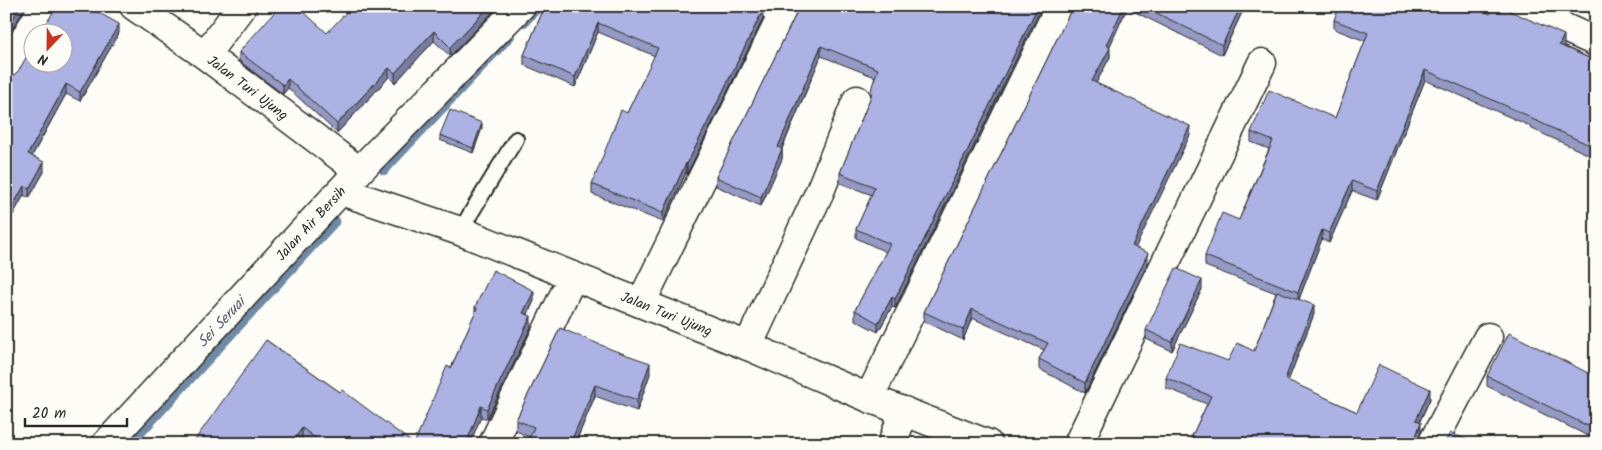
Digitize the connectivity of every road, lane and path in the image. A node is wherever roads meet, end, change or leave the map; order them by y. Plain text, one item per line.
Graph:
1 (44, 6) edge
2 (134, 6) edge
3 (242, 6) edge
4 (521, 6) edge
5 (1060, 6) edge
6 (1516, 6) edge
7 (775, 11) edge
8 (1596, 42) edge
9 (205, 55) junction
10 (1262, 63) dead end
11 (6, 71) edge
12 (857, 100) dead end
13 (516, 139) dead end
14 (359, 170) junction
15 (341, 191) junction
16 (460, 231) junction
17 (572, 276) junction
18 (641, 303) junction
19 (1488, 337) dead end
20 (748, 346) junction
21 (869, 398) junction
22 (904, 412) junction
23 (106, 444) edge
24 (493, 444) edge
25 (892, 444) edge
26 (988, 444) edge
27 (1078, 444) edge
28 (1432, 444) edge

1 - 11 street
2 - 9 street, Jalan Turi Ujung
3 - 9 street
4 - 14 street, Jalan Air Bersih
5 - 21 street
6 - 8 street
7 - 18 street
9 - 14 street, Jalan Turi Ujung
10 - 27 street
12 - 20 street
13 - 16 lane
14 - 15 street, Jalan Air Bersih
15 - 16 street, Jalan Turi Ujung
15 - 23 street, Jalan Air Bersih
16 - 17 street, Jalan Turi Ujung
17 - 18 street, Jalan Turi Ujung
17 - 24 street
18 - 20 street, Jalan Turi Ujung
19 - 28 street
20 - 21 street, Jalan Turi Ujung
21 - 22 street, Jalan Turi Ujung
22 - 25 street
22 - 26 street, Jalan Turi Ujung

